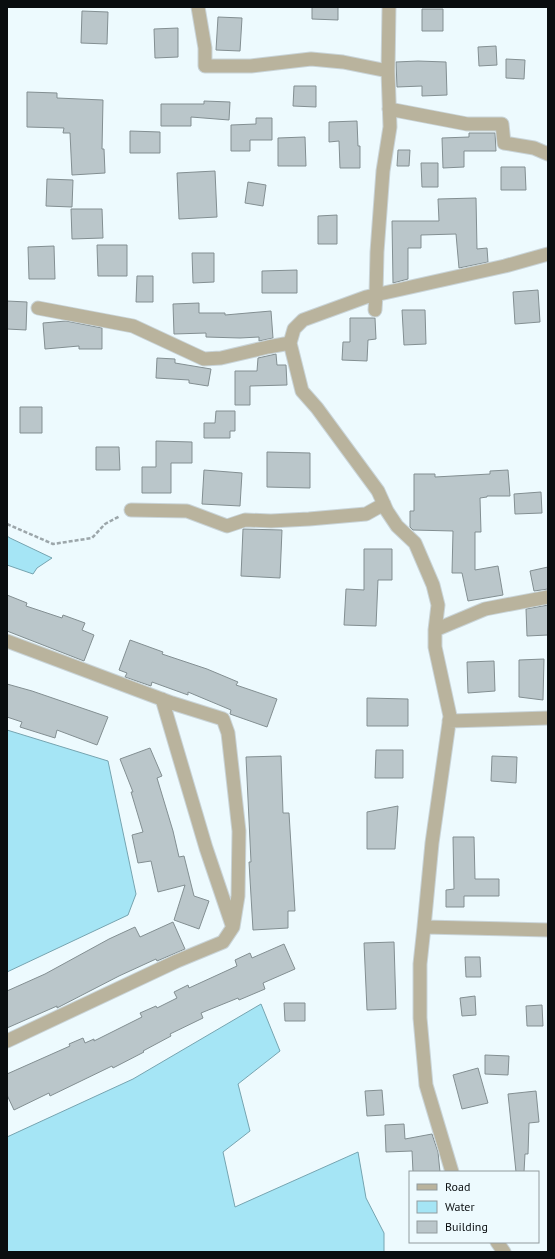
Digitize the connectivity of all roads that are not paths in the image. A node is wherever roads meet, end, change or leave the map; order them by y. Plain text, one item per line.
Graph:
1 (198, 7) edge
2 (389, 7) edge
3 (388, 71) junction
4 (389, 109) junction
5 (548, 154) edge
6 (548, 254) edge
7 (376, 295) junction
8 (38, 308) dead end
9 (375, 310) dead end
10 (290, 343) junction
11 (384, 504) junction
12 (131, 510) road end
13 (548, 597) edge
14 (435, 630) junction
15 (7, 641) edge
16 (162, 699) junction
17 (548, 718) edge
18 (449, 721) junction
19 (233, 927) junction
20 (424, 927) junction
21 (548, 930) edge
22 (7, 1041) edge
23 (452, 1171) edge
24 (498, 1243) edge
25 (504, 1252) edge

1 - 3 street
2 - 3 street
3 - 4 street
4 - 5 street
4 - 7 street
6 - 7 street
7 - 9 street
7 - 10 street
8 - 10 street
10 - 11 street
11 - 12 street
11 - 14 street
13 - 14 street
14 - 18 street
15 - 16 street
16 - 19 street
16 - 19 street
17 - 18 street
18 - 20 street
19 - 22 street
20 - 21 street
20 - 23 street
24 - 25 street

